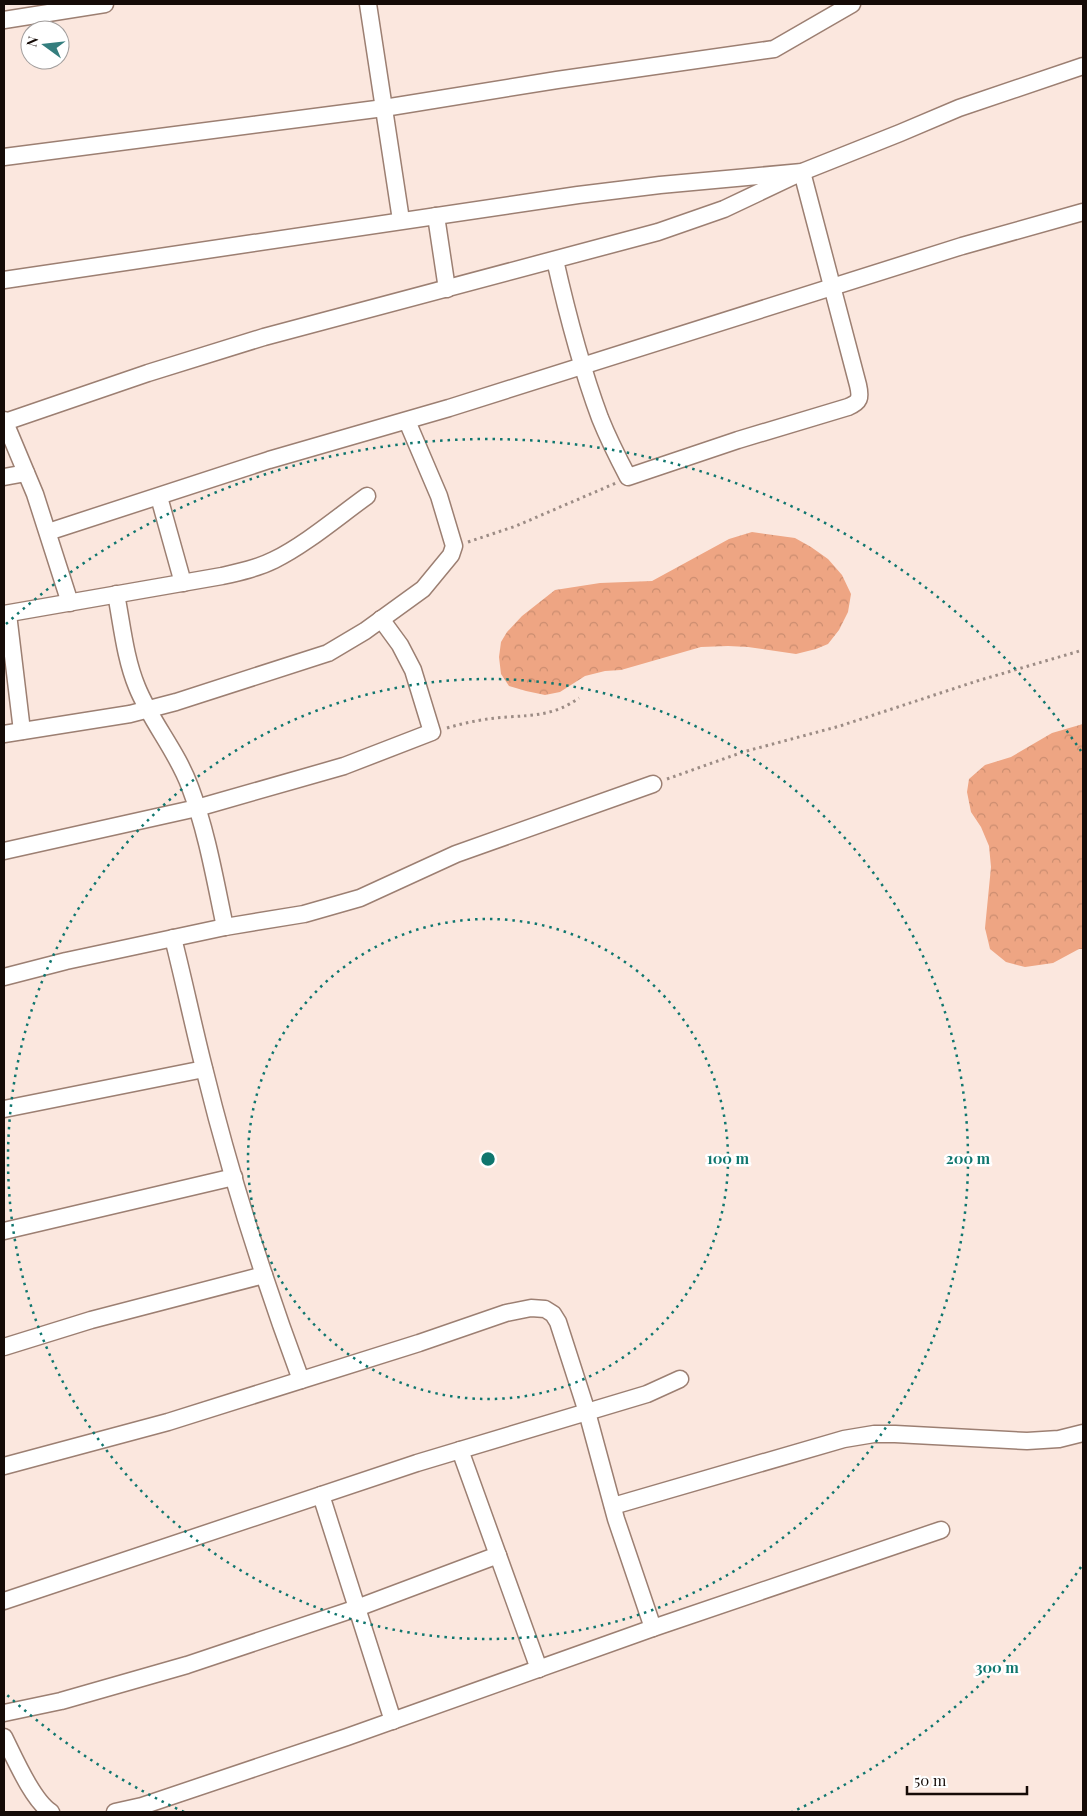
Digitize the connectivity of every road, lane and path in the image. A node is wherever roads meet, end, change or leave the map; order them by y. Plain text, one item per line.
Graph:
1 (105, 4) edge
2 (368, 4) edge
3 (852, 4) edge
4 (4, 20) edge
5 (1083, 66) edge
6 (384, 108) junction
7 (4, 157) edge
8 (802, 172) junction
9 (1083, 212) edge
10 (436, 216) junction
11 (401, 220) junction
12 (555, 260) junction
13 (4, 280) edge
14 (832, 286) junction
15 (447, 289) junction
16 (582, 365) junction
17 (4, 421) edge
18 (407, 421) junction
19 (26, 472) junction
20 (4, 477) edge
21 (628, 478) junction
22 (367, 496) dead end
23 (159, 497) junction
24 (48, 532) junction
25 (454, 546) junction
26 (183, 582) junction
27 (116, 594) junction
28 (70, 603) junction
29 (6, 614) edge
30 (381, 619) junction
31 (1083, 650) edge
32 (578, 698) dead end
33 (148, 710) junction
34 (22, 731) junction
35 (432, 732) junction
36 (4, 734) edge
37 (652, 784) joint
38 (197, 808) junction
39 (4, 851) edge
40 (225, 927) junction
41 (173, 938) junction
42 (4, 977) edge
43 (204, 1069) junction
44 (4, 1109) edge
45 (234, 1177) junction
46 (4, 1232) edge
47 (264, 1274) junction
48 (4, 1347) edge
49 (301, 1380) junction
50 (680, 1380) dead end
51 (587, 1412) junction
52 (1083, 1433) edge
53 (460, 1450) junction
54 (4, 1466) edge
55 (321, 1495) junction
56 (613, 1506) junction
57 (941, 1530) dead end
58 (498, 1555) junction
59 (4, 1601) edge
60 (357, 1608) junction
61 (653, 1628) junction
62 (539, 1669) junction
63 (4, 1713) edge
64 (393, 1721) junction
65 (4, 1737) edge
66 (52, 1812) edge
67 (115, 1812) edge

1 - 4 street
2 - 6 street
3 - 6 street
5 - 8 street
6 - 7 street
6 - 11 street
8 - 10 street
8 - 12 street
8 - 14 street
9 - 14 street
10 - 11 street
10 - 15 street
11 - 13 street
12 - 15 street
12 - 16 street
14 - 16 street
14 - 21 street
15 - 17 street
16 - 18 street
16 - 21 street
17 - 19 street
18 - 23 street
18 - 25 street
19 - 20 street
19 - 24 street
21 - 25 path
22 - 26 street
23 - 24 street
23 - 26 street
24 - 28 street
25 - 30 street
26 - 27 street
27 - 28 street
27 - 33 street
28 - 29 street
29 - 34 street
30 - 33 street
30 - 35 street
31 - 37 path
32 - 35 path
33 - 34 street
33 - 38 street
34 - 36 street
35 - 38 street
37 - 40 street
38 - 39 street
38 - 40 street
40 - 41 street
41 - 42 street
41 - 43 street
43 - 44 street
43 - 45 street
45 - 46 street
45 - 47 street
47 - 48 street
47 - 49 street
49 - 51 street
49 - 54 street
50 - 51 street
51 - 53 street
51 - 56 street
52 - 56 street
53 - 55 street
53 - 58 street
55 - 59 street
55 - 60 street
56 - 61 street
57 - 61 street
58 - 60 street
58 - 62 street
60 - 63 street
60 - 64 street
61 - 62 street
62 - 64 street
64 - 67 street
65 - 66 street

